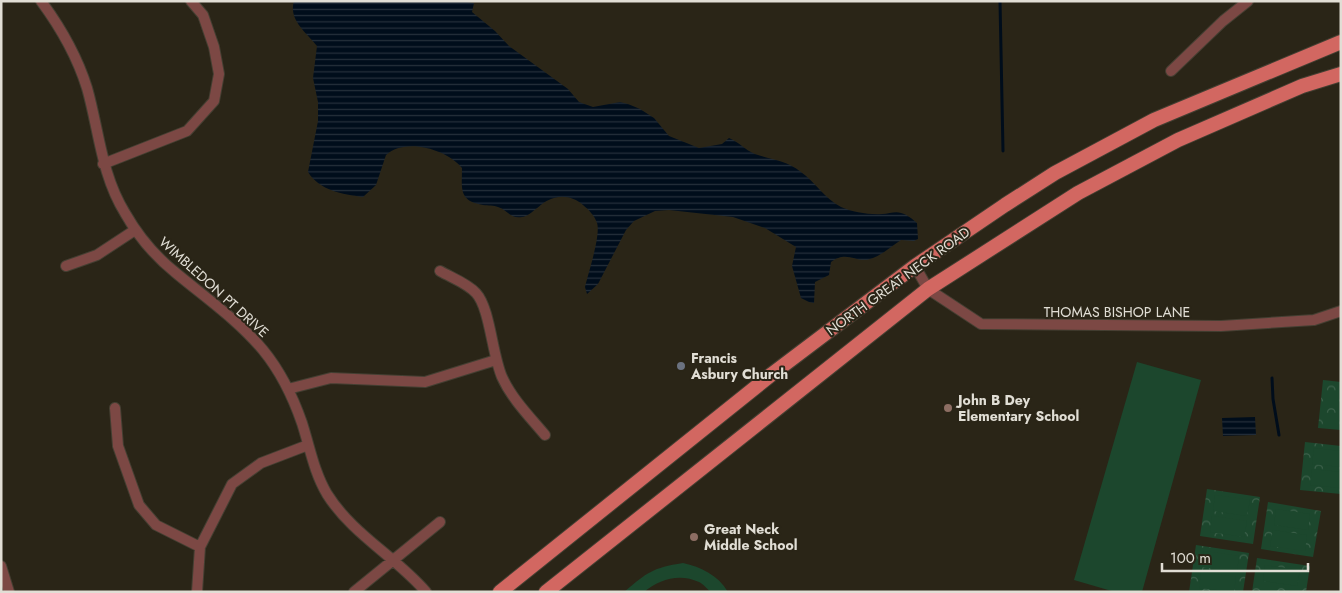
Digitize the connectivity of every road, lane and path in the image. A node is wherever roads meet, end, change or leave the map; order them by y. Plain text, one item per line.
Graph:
1 (41, 1) edge
2 (191, 1) edge
3 (1248, 1) edge
4 (1341, 42) edge
5 (1171, 72) dead end
6 (1341, 74) edge
7 (103, 164) junction
8 (135, 230) junction
9 (66, 266) dead end
10 (915, 266) junction
11 (440, 271) dead end
12 (928, 289) junction
13 (1341, 311) edge
14 (496, 360) junction
15 (288, 389) junction
16 (115, 408) dead end
17 (545, 435) dead end
18 (308, 445) junction
19 (440, 522) dead end
20 (200, 547) junction
21 (393, 560) junction
22 (1, 566) edge
23 (9, 592) edge
24 (197, 592) edge
25 (354, 592) edge
26 (426, 592) edge
27 (500, 592) edge
28 (546, 592) edge

1 - 7 street, WIMBLEDON PT DRIVE
2 - 7 street
3 - 5 street
4 - 10 main road, NORTH GREAT NECK ROAD
6 - 12 main road, NORTH GREAT NECK ROAD
7 - 8 street, WIMBLEDON PT DRIVE
8 - 9 street
8 - 15 street, WIMBLEDON PT DRIVE
10 - 12 street, THOMAS BISHOP LANE
10 - 27 main road, NORTH GREAT NECK ROAD
11 - 14 street
12 - 13 street, THOMAS BISHOP LANE
12 - 28 main road, NORTH GREAT NECK ROAD
14 - 15 street
14 - 17 street
15 - 18 street, WIMBLEDON PT DRIVE
16 - 20 street
18 - 20 street
18 - 21 street, WIMBLEDON PT DRIVE
19 - 21 street
20 - 24 street
21 - 25 street
21 - 26 street, WIMBLEDON PT DRIVE
22 - 23 street

